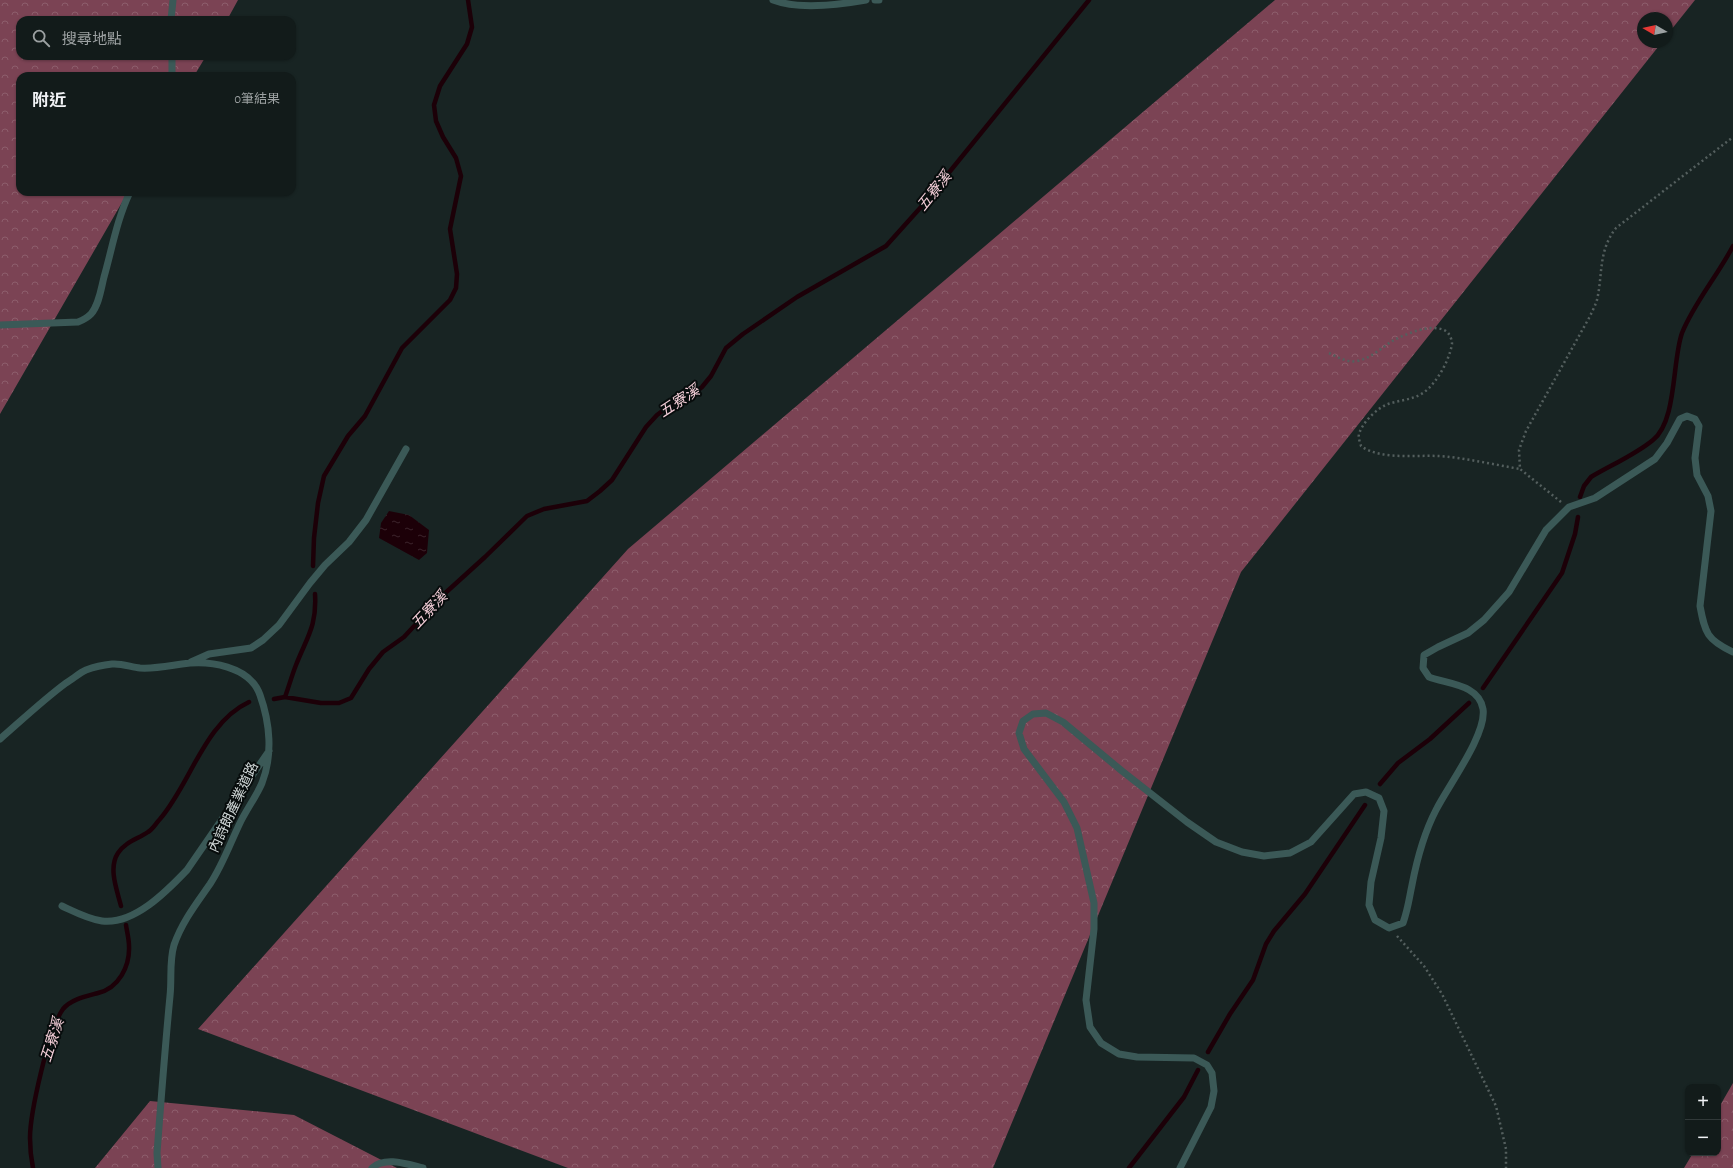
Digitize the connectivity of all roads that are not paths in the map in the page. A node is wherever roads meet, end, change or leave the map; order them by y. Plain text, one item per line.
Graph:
1 (173, 0) edge
2 (773, 0) edge
3 (866, 0) edge
4 (875, 0) edge
5 (879, 0) edge
6 (171, 16) edge
7 (172, 60) edge
8 (172, 72) edge
9 (128, 196) edge
10 (0, 325) edge
11 (406, 449) dead end
12 (1733, 652) edge
13 (189, 663) junction
14 (0, 739) edge
15 (270, 750) junction
16 (62, 906) dead end
17 (158, 1168) edge
18 (372, 1168) edge
19 (423, 1168) edge
20 (1180, 1168) edge

1 - 6 lane
2 - 3 lane
4 - 5 lane
7 - 8 lane
9 - 10 lane
11 - 13 lane
12 - 20 lane
13 - 14 lane, 內詩朗產業道路
13 - 15 lane, 內詩朗產業道路
15 - 16 lane
15 - 17 lane, 內詩朗產業道路
18 - 19 lane

